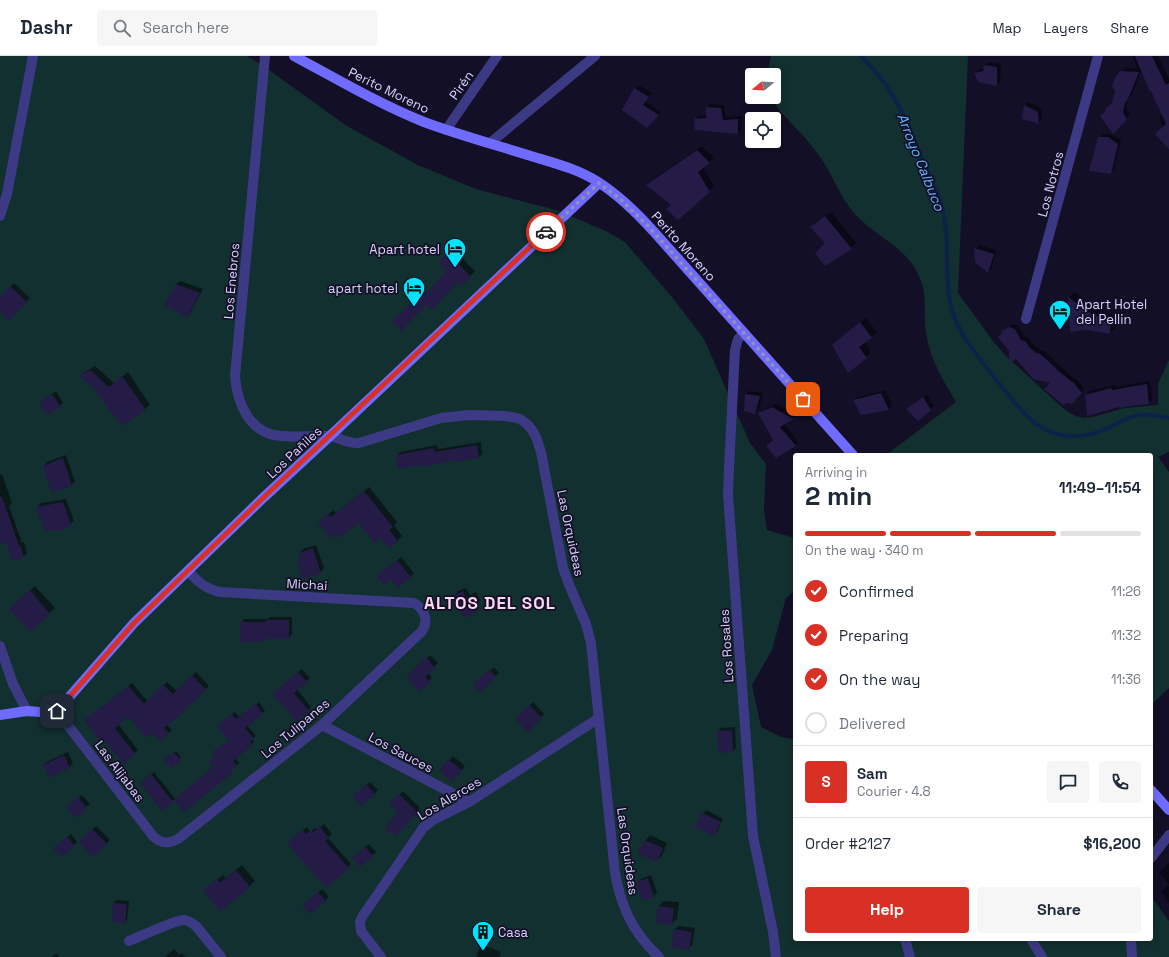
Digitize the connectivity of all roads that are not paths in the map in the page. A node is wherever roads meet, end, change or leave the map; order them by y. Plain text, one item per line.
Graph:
1 (33, 56) edge
2 (265, 56) edge
3 (294, 56) edge
4 (498, 56) edge
5 (595, 56) edge
6 (1098, 56) edge
7 (446, 130) junction
8 (490, 143) junction
9 (599, 183) junction
10 (0, 216) edge
11 (1026, 319) dead end
12 (744, 333) junction
13 (330, 436) junction
14 (851, 453) edge
15 (188, 571) junction
16 (425, 616) joint
17 (0, 646) edge
18 (27, 711) junction
19 (57, 711) junction
20 (0, 715) edge
21 (599, 718) junction
22 (322, 725) junction
23 (1153, 792) edge
24 (468, 802) junction
25 (1169, 810) edge
26 (1169, 835) edge
27 (165, 842) joint
28 (1153, 855) edge
29 (129, 941) dead end
30 (906, 941) edge
31 (1032, 941) edge
32 (1131, 941) edge
33 (222, 957) edge
34 (381, 957) edge
35 (659, 957) edge
36 (776, 957) edge
37 (910, 957) edge
38 (1042, 957) edge
39 (1132, 957) edge

1 - 10 street
2 - 13 street, Los Enebros
3 - 7 street, Perito Moreno
4 - 7 street, Pirén
5 - 8 street
6 - 11 street, Los Notros
7 - 8 street, Perito Moreno
8 - 9 street, Perito Moreno
9 - 12 street, Perito Moreno
9 - 13 street, Los Pañiles
12 - 14 street, Perito Moreno
12 - 36 street, Los Rosales
13 - 15 street, Los Pañiles
13 - 21 street, Las Orquideas
15 - 16 street, Michai
15 - 19 street, Los Pañiles
16 - 22 street, Los Tulipanes
17 - 18 street
18 - 19 street
18 - 20 street
19 - 27 street, Las Alijabas
21 - 24 street, Los Alerces
21 - 35 street, Las Orquideas
22 - 24 street, Los Sauces
22 - 27 street, Los Tulipanes
23 - 25 street
24 - 34 street, Los Alerces
26 - 28 street
29 - 33 street
30 - 37 street
31 - 38 street
32 - 39 street

